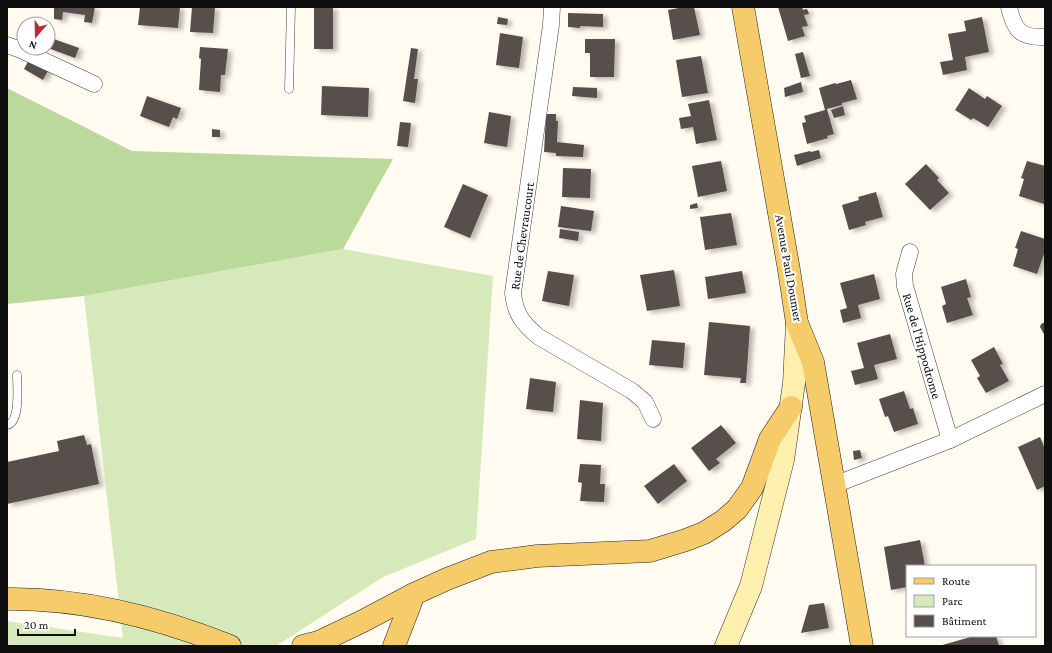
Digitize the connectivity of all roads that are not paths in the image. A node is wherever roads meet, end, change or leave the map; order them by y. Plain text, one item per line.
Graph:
1 (291, 7) edge
2 (552, 7) edge
3 (743, 7) edge
4 (1009, 7) edge
5 (1045, 37) edge
6 (7, 45) edge
7 (94, 84) dead end
8 (289, 89) dead end
9 (910, 252) dead end
10 (797, 323) junction
11 (17, 375) dead end
12 (1045, 394) edge
13 (791, 407) junction
14 (653, 419) dead end
15 (7, 425) edge
16 (950, 440) junction
17 (834, 485) junction
18 (414, 594) junction
19 (7, 599) edge
20 (230, 646) edge
21 (302, 646) edge
22 (394, 646) edge
23 (726, 646) edge
24 (862, 646) edge

1 - 8 lane
2 - 14 street, Rue de Chevraucourt
3 - 10 main road, Avenue Paul Doumer
4 - 5 street
6 - 7 street
9 - 16 street, Rue de l'Hippodrome
10 - 13 main road
10 - 17 main road, Avenue Paul Doumer
11 - 15 lane
12 - 16 street
13 - 18 main road
13 - 23 main road
16 - 17 street
17 - 24 main road, Avenue Paul Doumer
18 - 21 main road
18 - 22 main road
19 - 20 main road

